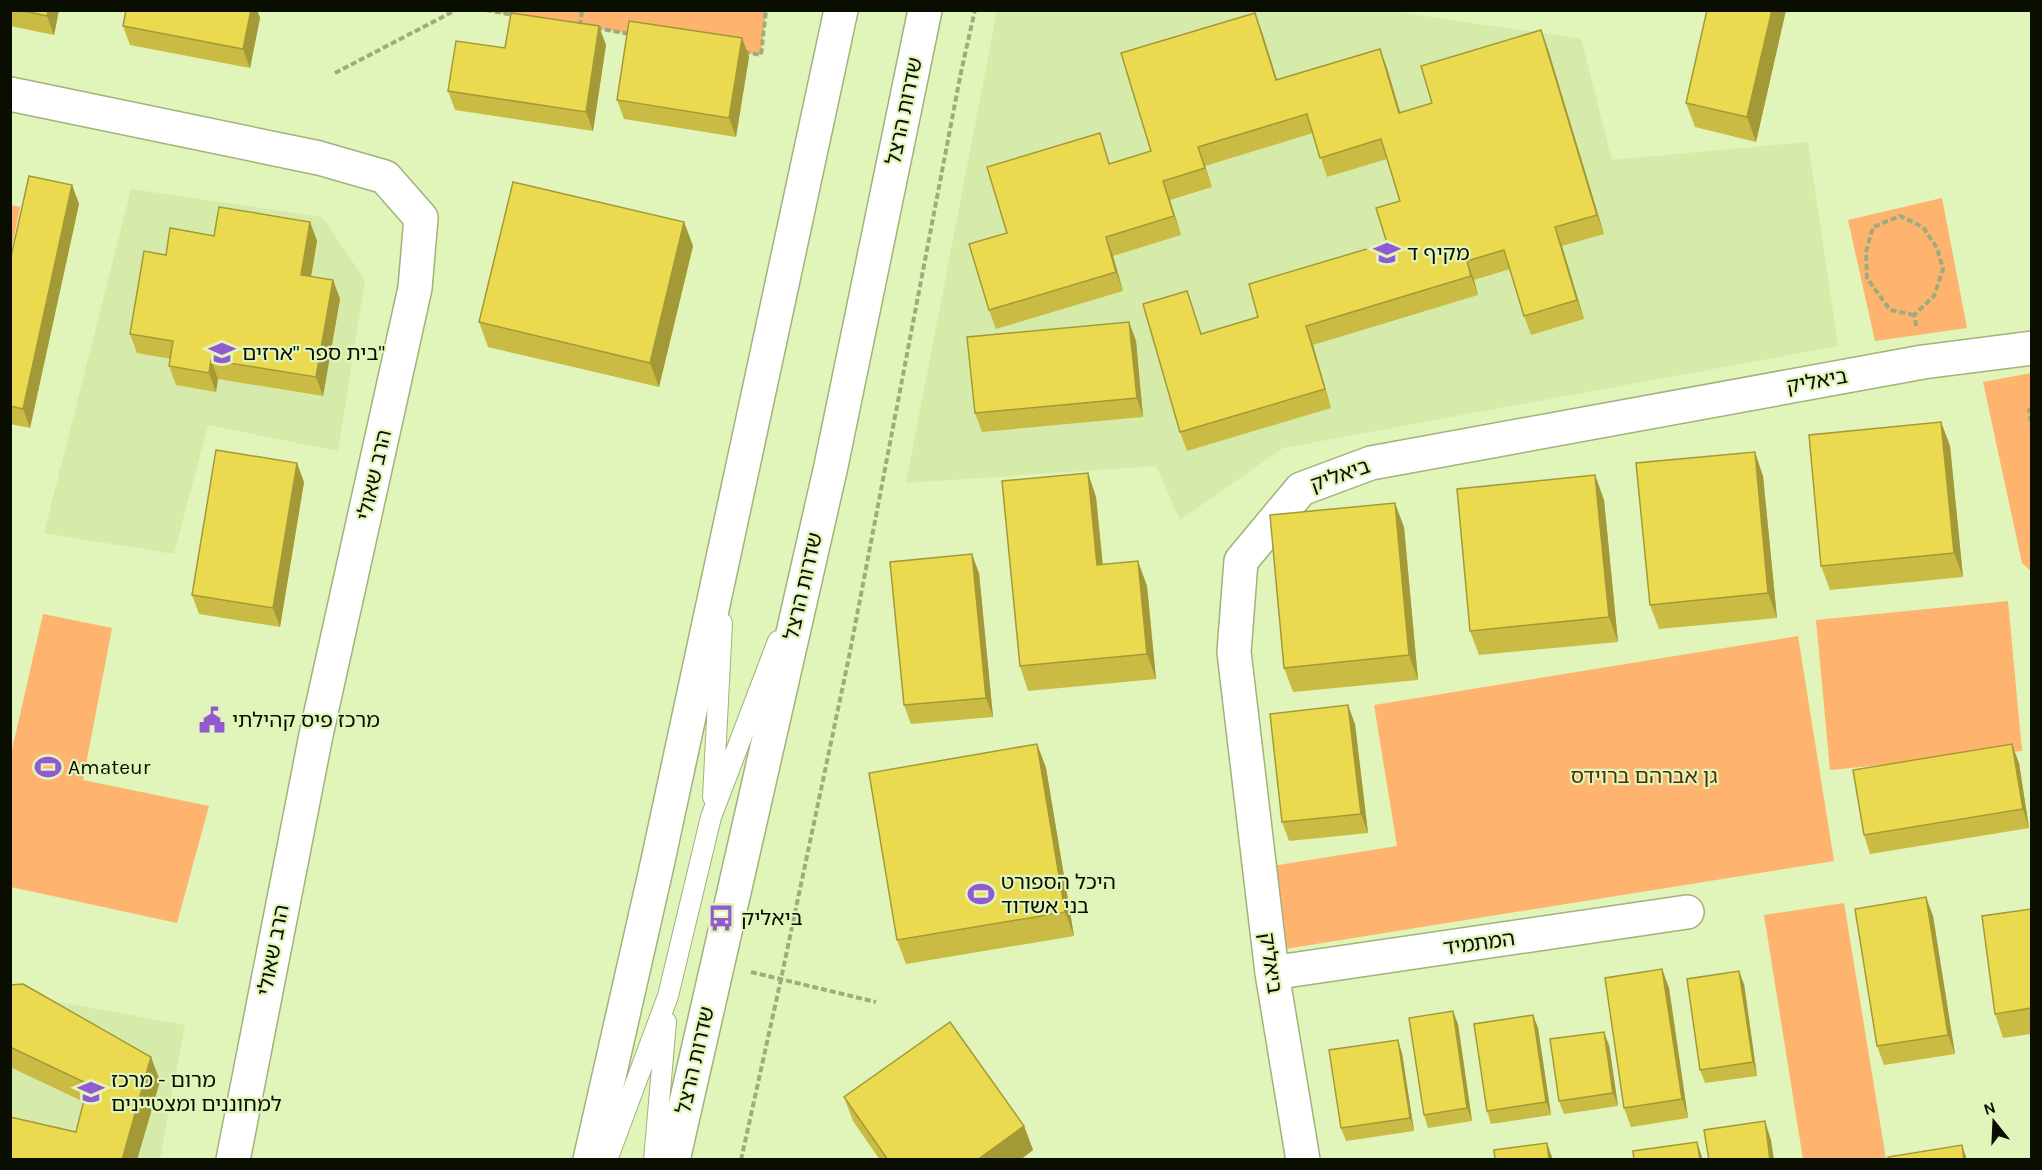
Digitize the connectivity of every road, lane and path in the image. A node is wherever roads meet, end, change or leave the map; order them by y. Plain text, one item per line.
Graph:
1 (456, 10) edge
2 (486, 10) edge
3 (582, 10) edge
4 (766, 10) edge
5 (841, 10) edge
6 (925, 10) edge
7 (975, 10) edge
8 (521, 16) edge
9 (636, 35) edge
10 (738, 51) edge
11 (335, 73) dead end
12 (10, 94) edge
13 (1914, 315) junction
14 (2031, 348) edge
15 (1923, 362) junction
16 (2031, 410) edge
17 (2031, 430) edge
18 (726, 545) junction
19 (810, 558) junction
20 (711, 817) junction
21 (1687, 912) dead end
22 (717, 964) junction
23 (1272, 973) junction
24 (782, 979) junction
25 (668, 996) junction
26 (876, 1002) dead end
27 (233, 1160) edge
28 (590, 1160) edge
29 (607, 1160) edge
30 (654, 1160) edge
31 (673, 1160) edge
32 (741, 1160) edge
33 (1303, 1160) edge

1 - 11 path
2 - 8 path
3 - 9 path
4 - 10 path
5 - 18 street
6 - 19 street, שדרות הרצל
7 - 24 path
12 - 27 street, הרב שאולי
13 - 13 path
13 - 15 path
14 - 15 street, ביאליק
15 - 23 street, ביאליק
16 - 17 path
18 - 20 lane
18 - 28 street
19 - 20 lane
19 - 22 street, שדרות הרצל
20 - 25 lane
21 - 23 street, המתמיד
22 - 24 path
22 - 31 street, שדרות הרצל
23 - 33 street, ביאליק
24 - 26 path
24 - 32 path
25 - 29 lane
25 - 30 lane

